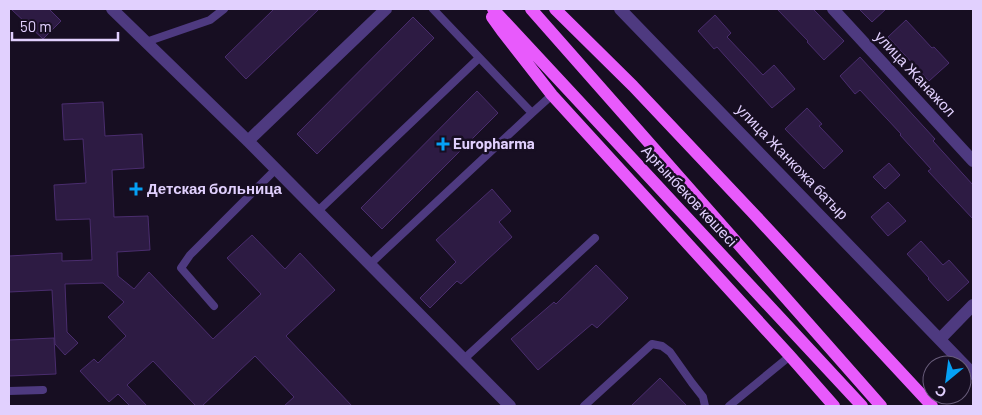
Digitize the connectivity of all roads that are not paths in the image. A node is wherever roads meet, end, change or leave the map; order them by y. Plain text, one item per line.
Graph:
1 (112, 9) edge
2 (224, 9) edge
3 (386, 9) edge
4 (433, 9) edge
5 (487, 9) edge
6 (493, 9) edge
7 (530, 9) edge
8 (555, 9) edge
9 (620, 9) edge
10 (833, 9) edge
11 (146, 42) junction
12 (479, 58) junction
13 (552, 95) junction
14 (532, 113) junction
15 (248, 141) junction
16 (973, 161) edge
17 (276, 170) junction
18 (318, 211) junction
19 (595, 238) dead end
20 (370, 264) junction
21 (973, 305) edge
22 (214, 306) dead end
23 (940, 339) junction
24 (790, 356) junction
25 (464, 359) junction
26 (973, 374) edge
27 (43, 390) dead end
28 (9, 391) edge
29 (510, 406) edge
30 (584, 406) edge
31 (705, 406) edge
32 (729, 406) edge
33 (834, 406) edge
34 (862, 406) edge
35 (881, 406) edge
36 (932, 406) edge

1 - 11 street
2 - 11 lane
3 - 15 street
4 - 12 lane
5 - 13 main road
6 - 34 main road, Арғынбеков көшесі
7 - 35 main road, Арғынбеков көшесі
8 - 36 main road
9 - 23 street, улица Жанкожа батыр
10 - 16 street, улица Жанажол
11 - 15 street
12 - 14 lane
12 - 18 lane
13 - 14 lane
13 - 24 main road
14 - 20 lane
15 - 17 street
17 - 18 street
17 - 22 lane
18 - 20 street
19 - 25 lane
20 - 25 street
21 - 23 street
23 - 26 street, улица Жанкожа батыр
24 - 32 lane
24 - 33 main road
25 - 29 street
27 - 28 lane
30 - 31 lane

